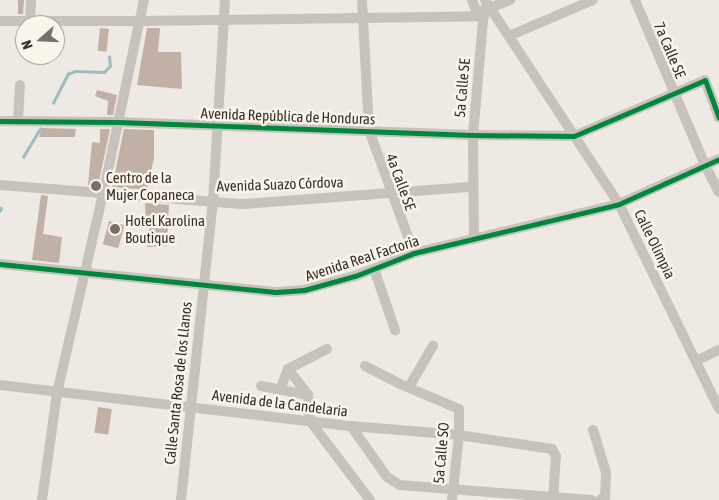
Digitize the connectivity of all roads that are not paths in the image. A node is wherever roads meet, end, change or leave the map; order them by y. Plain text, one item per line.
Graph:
1 (31, 0) edge
2 (144, 0) edge
3 (225, 0) edge
4 (362, 0) edge
5 (472, 0) edge
6 (510, 0) edge
7 (593, 0) edge
8 (635, 0) edge
9 (484, 8) edge
10 (30, 15) edge
11 (363, 17) junction
12 (223, 20) junction
13 (0, 21) edge
14 (15, 21) edge
15 (65, 21) edge
16 (140, 21) junction
17 (509, 36) junction
18 (20, 85) dead end
19 (675, 92) junction
20 (719, 118) edge
21 (0, 121) edge
22 (18, 121) junction
23 (118, 122) junction
24 (218, 127) junction
25 (369, 130) junction
26 (473, 135) junction
27 (574, 136) junction
28 (719, 159) edge
29 (705, 165) junction
30 (0, 185) edge
31 (19, 187) junction
32 (472, 187) junction
33 (719, 192) edge
34 (103, 194) junction
35 (392, 194) junction
36 (18, 198) dead end
37 (213, 202) junction
38 (619, 204) junction
39 (474, 239) junction
40 (414, 253) junction
41 (0, 264) edge
42 (374, 269) junction
43 (85, 272) junction
44 (203, 284) junction
45 (394, 330) dead end
46 (433, 346) dead end
47 (327, 349) dead end
48 (719, 350) edge
49 (696, 361) junction
50 (365, 366) dead end
51 (288, 369) junction
52 (0, 385) edge
53 (261, 386) dead end
54 (409, 387) junction
55 (280, 390) junction
56 (57, 393) junction
57 (308, 395) junction
58 (190, 407) junction
59 (719, 409) edge
60 (310, 421) junction
61 (351, 426) junction
62 (593, 430) dead end
63 (459, 435) junction
64 (453, 495) edge
65 (553, 498) edge
66 (42, 500) edge
67 (181, 500) edge
68 (370, 500) edge
69 (590, 500) edge
70 (600, 500) edge

1 - 10 street
2 - 16 street
3 - 12 street, Calle Santa Rosa de los Llanos
4 - 11 street, 4a Calle SE
5 - 9 street
6 - 9 street
7 - 17 street
8 - 19 street, 7a Calle SE
9 - 11 street
9 - 17 street, Calle Olimpia
9 - 26 street, 5a Calle SE
11 - 12 street
11 - 25 street, 4a Calle SE
12 - 16 street
12 - 24 street, Calle Santa Rosa de los Llanos
13 - 14 street
15 - 16 street
16 - 23 street
17 - 27 street, Calle Olimpia
18 - 22 street
19 - 20 street
19 - 27 street
19 - 29 street, 7a Calle SE
21 - 22 street, Avenida República de Honduras
22 - 23 street, Avenida República de Honduras
23 - 24 street, Avenida República de Honduras
23 - 34 street
24 - 25 street, Avenida República de Honduras
24 - 37 street, Calle Santa Rosa de los Llanos
25 - 26 street, Avenida República de Honduras
25 - 35 street, 4a Calle SE
26 - 27 street, Avenida República de Honduras
26 - 32 street, 5a Calle SE
27 - 38 street, Calle Olimpia
28 - 29 street, Avenida Real Factoría
29 - 33 street, 7a Calle SE
29 - 38 street, Avenida Real Factoría
30 - 31 street, Avenida Suazo Córdova
31 - 34 street, Avenida Suazo Córdova
31 - 36 street
32 - 35 street, Avenida Suazo Córdova
32 - 39 street, 5a Calle SE
34 - 37 street, Avenida Suazo Córdova
34 - 43 street
35 - 37 street, Avenida Suazo Córdova
35 - 40 street, 4a Calle SE
37 - 44 street, Calle Santa Rosa de los Llanos
38 - 39 street, Avenida Real Factoría
38 - 49 street, Calle Olimpia
39 - 40 street, Avenida Real Factoría
40 - 42 street, Avenida Real Factoría
41 - 43 street, Avenida Real Factoría
42 - 44 street, Avenida Real Factoría
42 - 45 street
43 - 44 street, Avenida Real Factoría
43 - 56 street
44 - 58 street, Calle Santa Rosa de los Llanos
46 - 54 street
47 - 51 street
48 - 49 street
49 - 59 street, Calle Olimpia
50 - 54 street
51 - 55 street
51 - 57 street
52 - 56 street, Avenida de la Candelaria
53 - 55 street
54 - 63 street, 5a Calle SO
55 - 57 street
56 - 58 street, Avenida de la Candelaria
56 - 66 street
57 - 60 street
58 - 60 street, Avenida de la Candelaria
58 - 67 street, Calle Santa Rosa de los Llanos
60 - 61 street, Avenida de la Candelaria
60 - 68 street
61 - 63 street, Avenida de la Candelaria
61 - 64 street
62 - 70 street
63 - 64 street, 5a Calle SO
63 - 65 street, Avenida de la Candelaria
64 - 65 street
65 - 69 street

